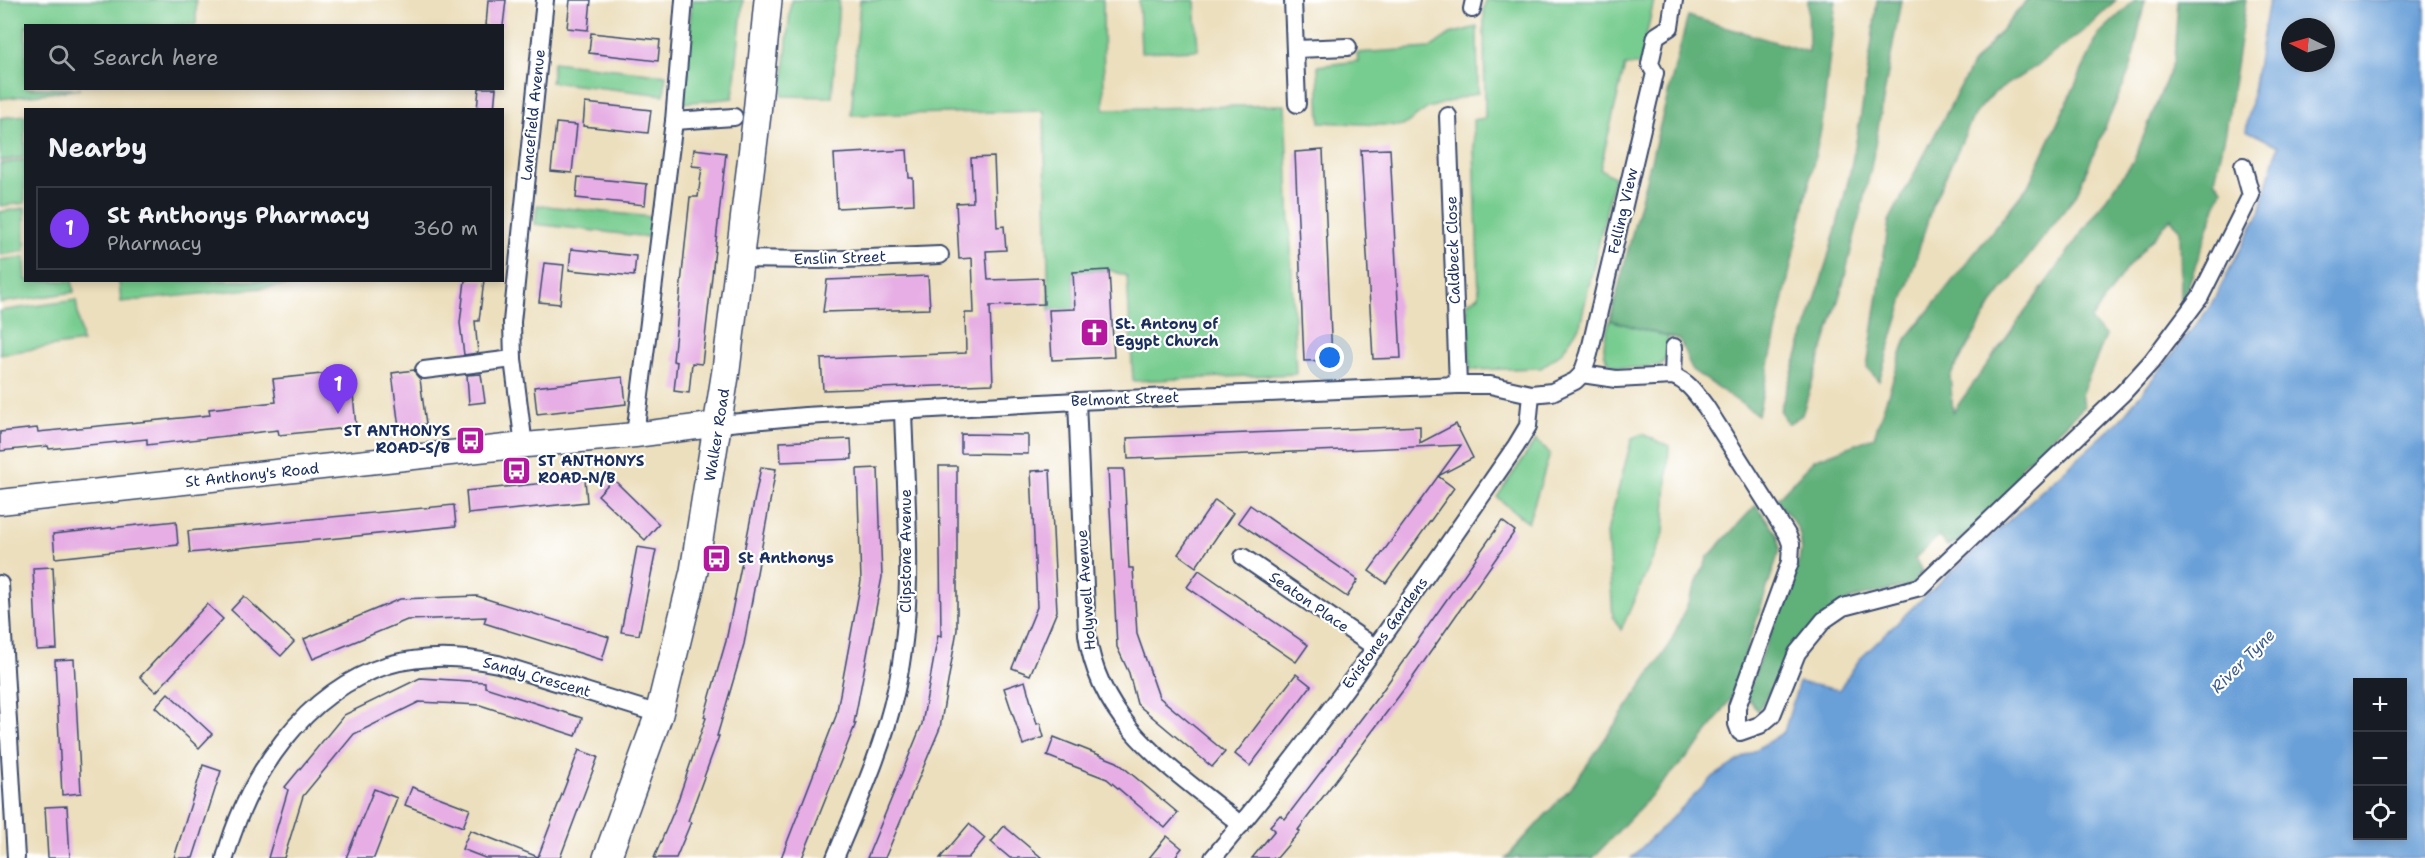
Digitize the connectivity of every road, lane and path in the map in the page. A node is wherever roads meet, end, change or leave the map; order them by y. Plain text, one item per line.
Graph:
1 (545, 0) edge
2 (684, 0) edge
3 (768, 0) edge
4 (1293, 0) edge
5 (1674, 0) edge
6 (1348, 47) dead end
7 (1296, 49) junction
8 (1297, 104) dead end
9 (1448, 116) dead end
10 (734, 117) dead end
11 (675, 121) junction
12 (2243, 166) dead end
13 (940, 255) dead end
14 (740, 259) junction
15 (1674, 347) dead end
16 (513, 359) junction
17 (424, 370) dead end
18 (1582, 374) junction
19 (1673, 376) junction
20 (1458, 385) junction
21 (1531, 394) junction
22 (1077, 401) junction
23 (903, 412) junction
24 (718, 424) junction
25 (634, 435) junction
26 (524, 446) junction
27 (0, 502) edge
28 (1243, 557) dead end
29 (0, 584) edge
30 (1376, 648) junction
31 (659, 714) junction
32 (4, 733) edge
33 (1240, 825) junction
34 (16, 858) edge
35 (225, 858) edge
36 (607, 858) edge
37 (836, 858) edge
38 (1213, 858) edge

1 - 16 street, Lancefield Avenue
2 - 11 street
3 - 14 main road, Walker Road
4 - 7 street
5 - 18 street, Felling View
6 - 7 street
7 - 8 street
9 - 20 street, Caldbeck Close
10 - 11 street
11 - 25 street
12 - 19 street
13 - 14 street, Enslin Street
14 - 24 main road, Walker Road
15 - 19 street
16 - 17 street
16 - 26 street, Lancefield Avenue
18 - 19 street
18 - 21 street
20 - 21 street, Belmont Street
20 - 22 street, Belmont Street
21 - 30 street, Evistones Gardens
22 - 23 street, Belmont Street
22 - 33 street, Holywell Avenue
23 - 24 street, Belmont Street
23 - 37 street, Clipstone Avenue
24 - 25 street, St Anthony's Road
24 - 31 main road, Walker Road
25 - 26 street, St Anthony's Road
26 - 27 street, St Anthony's Road
28 - 30 street, Seaton Place
29 - 32 street
30 - 33 street, Evistones Gardens
31 - 35 street, Sandy Crescent
31 - 36 main road, Walker Road
32 - 34 street
33 - 38 street, Evistones Gardens

